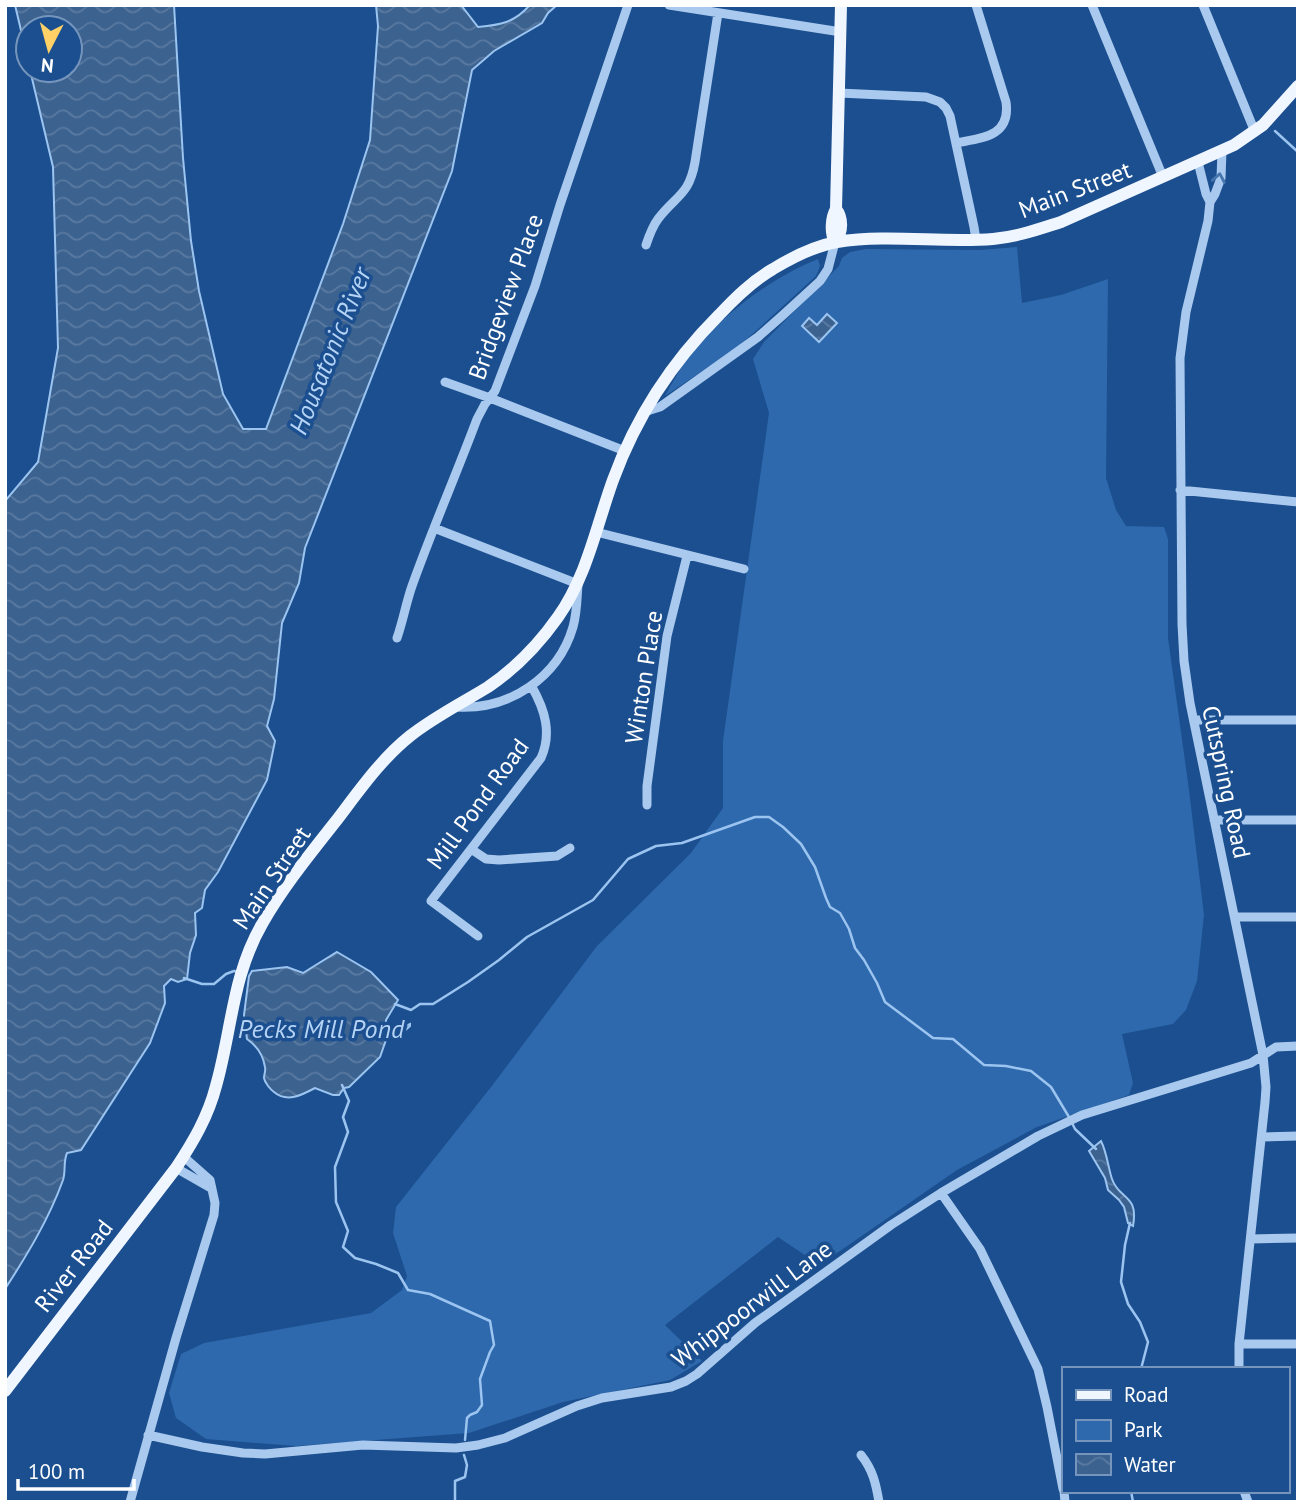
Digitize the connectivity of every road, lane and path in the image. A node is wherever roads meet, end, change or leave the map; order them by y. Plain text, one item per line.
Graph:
1 (628, 5) edge
2 (669, 5) edge
3 (841, 5) edge
4 (976, 5) edge
5 (1092, 5) edge
6 (1203, 5) edge
7 (718, 13) junction
8 (841, 32) junction
9 (1298, 86) edge
10 (839, 93) junction
11 (1255, 132) junction
12 (956, 143) junction
13 (1222, 151) junction
14 (1199, 162) junction
15 (1163, 177) junction
16 (1210, 202) junction
17 (976, 240) junction
18 (835, 242) junction
19 (646, 245) dead end
20 (445, 382) dead end
21 (490, 398) junction
22 (644, 412) junction
23 (625, 451) junction
24 (1180, 490) junction
25 (1298, 502) edge
26 (434, 528) junction
27 (596, 532) junction
28 (687, 556) junction
29 (744, 569) dead end
30 (578, 584) junction
31 (397, 638) dead end
32 (532, 687) junction
33 (455, 706) junction
34 (1194, 720) junction
35 (1298, 720) edge
36 (647, 805) dead end
37 (1214, 820) junction
38 (1298, 820) edge
39 (570, 848) dead end
40 (471, 849) junction
41 (1235, 917) junction
42 (1298, 917) edge
43 (478, 936) dead end
44 (1298, 1046) edge
45 (1263, 1055) junction
46 (1298, 1136) edge
47 (1262, 1137) junction
48 (180, 1163) junction
49 (941, 1193) junction
50 (1298, 1237) edge
51 (1251, 1239) junction
52 (1239, 1344) junction
53 (1298, 1344) edge
54 (1238, 1367) edge
55 (5, 1391) edge
56 (148, 1434) junction
57 (861, 1455) dead end
58 (1062, 1485) edge
59 (130, 1502) edge
60 (879, 1502) edge

1 - 21 street, Bridgeview Place
2 - 7 street
3 - 8 main road
4 - 12 street
5 - 15 street
6 - 11 street
7 - 8 street
7 - 19 street
8 - 10 main road
9 - 11 main road, Main Street
10 - 12 street
10 - 18 main road
11 - 13 main road, Main Street
12 - 17 street
13 - 14 main road, Main Street
16 -> 13 street, Cutspring Road
14 - 15 main road, Main Street
14 - 16 street, Cutspring Road
15 - 17 main road, Main Street
16 - 24 street, Cutspring Road
17 - 18 main road, Main Street
18 - 22 main road, Main Street
18 - 22 street
20 - 21 street
21 - 23 street
21 - 26 street, Bridgeview Place
22 - 23 main road, Main Street
23 - 27 main road, Main Street
24 - 25 street
24 - 34 street, Cutspring Road
26 - 30 street
26 - 31 street, Bridgeview Place
27 - 28 street
27 - 30 main road, Main Street
28 - 29 street
28 - 36 street, Winton Place
30 - 32 street, Main Street
30 - 33 main road, Main Street
32 - 33 street, Main Street
32 - 40 street, Mill Pond Road
33 - 48 main road, Main Street
34 - 35 street
34 - 37 street, Cutspring Road
37 - 38 street
37 - 41 street, Cutspring Road
39 - 40 street
40 - 43 street, Mill Pond Road
41 - 42 street
41 - 45 street, Cutspring Road
44 - 45 street, Whippoorwill Lane
45 - 47 street, Cutspring Road
45 - 49 street, Whippoorwill Lane
46 - 47 street
47 - 51 street, Cutspring Road
48 - 55 main road, River Road
48 - 56 street
49 - 56 street, Whippoorwill Lane
49 - 58 street
50 - 51 street
51 - 52 street, Cutspring Road
52 - 53 street
52 - 54 street, Cutspring Road
56 - 59 street
57 - 60 street

